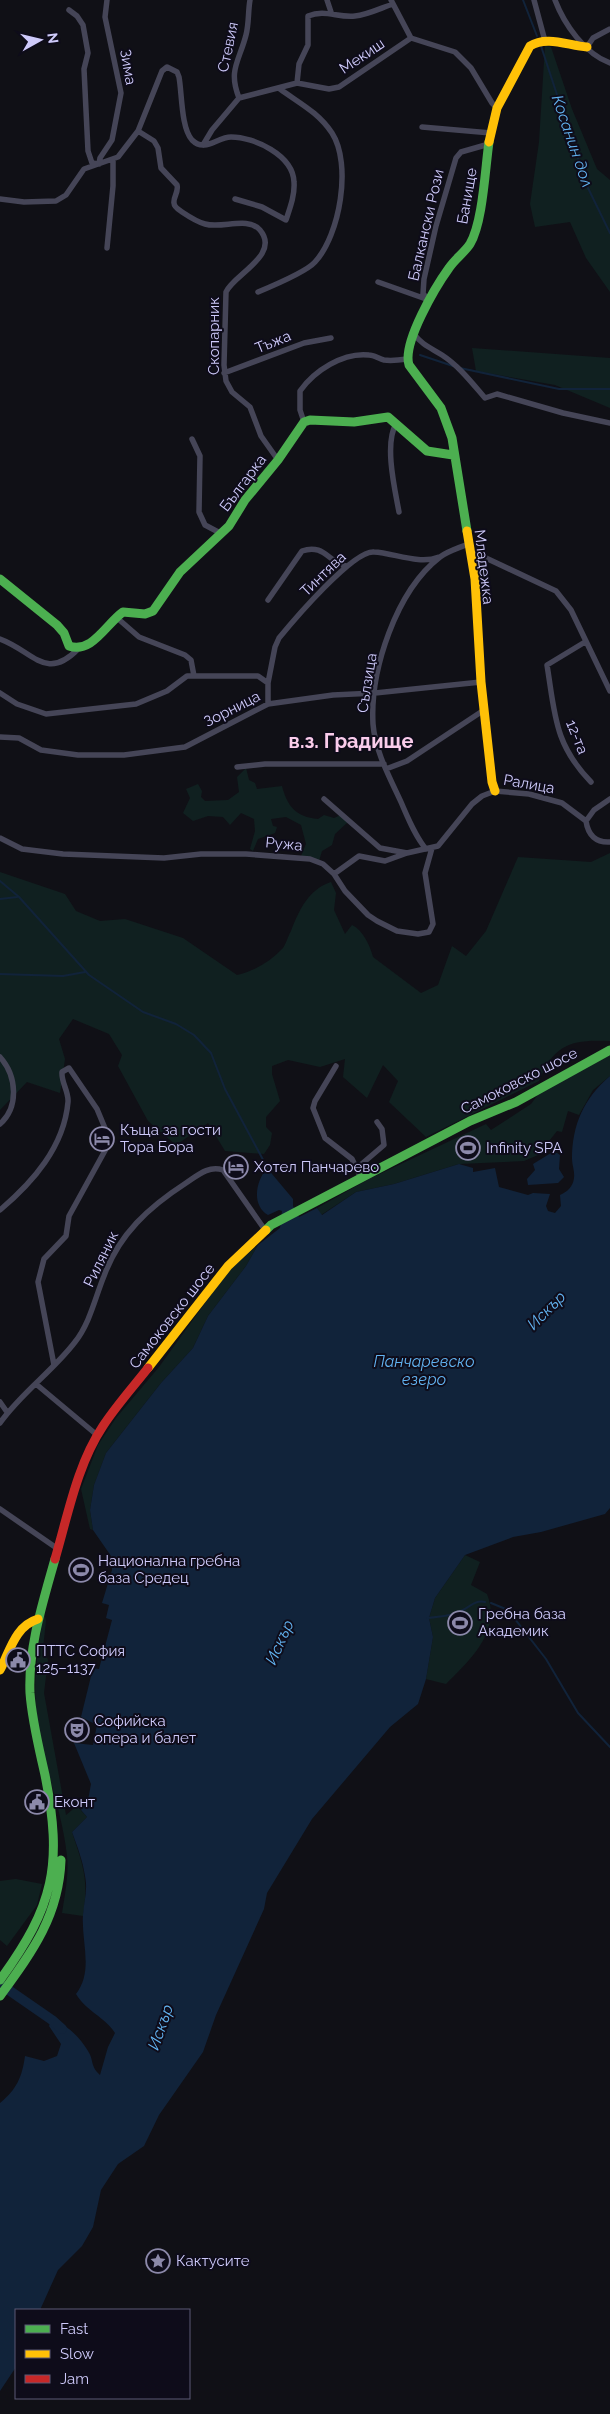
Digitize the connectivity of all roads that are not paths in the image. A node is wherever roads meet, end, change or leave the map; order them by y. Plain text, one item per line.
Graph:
1 (107, 0) edge
2 (250, 0) edge
3 (327, 0) edge
4 (534, 0) edge
5 (554, 0) edge
6 (392, 2) edge
7 (69, 10) dead end
8 (331, 12) junction
9 (610, 29) edge
10 (411, 38) junction
11 (545, 40) junction
12 (587, 47) junction
13 (610, 63) edge
14 (297, 84) junction
15 (280, 89) junction
16 (240, 98) junction
17 (498, 108) junction
18 (422, 127) dead end
19 (138, 131) junction
20 (491, 133) junction
21 (489, 144) junction
22 (203, 145) junction
23 (113, 160) junction
24 (99, 164) junction
25 (0, 199) edge
26 (235, 199) dead end
27 (107, 248) dead end
28 (378, 282) dead end
29 (258, 292) dead end
30 (430, 300) junction
31 (414, 334) junction
32 (331, 338) dead end
33 (407, 359) junction
34 (224, 374) junction
35 (304, 422) junction
36 (610, 423) edge
37 (396, 424) junction
38 (192, 439) dead end
39 (453, 455) junction
40 (278, 460) junction
41 (399, 512) dead end
42 (222, 534) junction
43 (469, 548) junction
44 (441, 556) junction
45 (346, 566) junction
46 (0, 579) edge
47 (268, 600) dead end
48 (116, 617) junction
49 (0, 639) edge
50 (586, 642) junction
51 (78, 649) junction
52 (194, 676) junction
53 (481, 682) junction
54 (268, 683) junction
55 (610, 692) edge
56 (0, 693) edge
57 (375, 693) junction
58 (268, 704) junction
59 (484, 710) junction
60 (0, 737) edge
61 (237, 767) dead end
62 (385, 767) junction
63 (591, 782) dead end
64 (494, 791) junction
65 (324, 799) dead end
66 (610, 799) edge
67 (586, 821) junction
68 (0, 838) edge
69 (610, 842) edge
70 (429, 849) junction
71 (407, 853) junction
72 (334, 874) junction
73 (610, 1050) edge
74 (0, 1057) edge
75 (336, 1066) dead end
76 (377, 1122) dead end
77 (0, 1124) edge
78 (357, 1168) junction
79 (361, 1178) junction
80 (0, 1210) edge
81 (265, 1230) junction
82 (54, 1365) junction
83 (36, 1384) junction
84 (0, 1402) edge
85 (7, 1412) junction
86 (0, 1423) edge
87 (97, 1435) junction
88 (0, 1509) edge
89 (58, 1549) junction
90 (38, 1619) junction
91 (0, 1670) edge
92 (12, 1972) junction
93 (0, 1980) edge
94 (0, 1996) edge

1 - 24 street, Зима
2 - 16 street, Стевия
3 - 8 street
4 - 11 street
5 - 12 street
6 - 8 street
6 - 10 street
7 - 24 street
8 - 14 street
9 - 12 street
10 - 14 street, Мекиш
10 - 17 street
11 - 12 street
11 - 17 street, Банище
12 - 13 street
14 - 15 street, Мекиш
15 - 16 street, Мекиш
15 - 29 street
16 - 22 street
17 - 20 street, Банище
18 - 20 street
19 - 22 street
19 - 23 street
19 - 34 street, Скопарник
20 - 21 street, Банище
21 - 30 street, Банище
21 - 30 street, Балкански Рози
22 - 26 street
23 - 24 street
23 - 27 street
24 - 25 street
28 - 30 street
30 - 31 street, Банище
31 - 33 street, Банище
31 - 36 street
32 - 34 street, Тъжа
33 - 35 street
33 - 39 street, Младежка
34 - 40 street, Скопарник
35 - 37 street
35 - 40 street, Българка
37 - 39 street
37 - 41 street
38 - 42 street
39 - 43 street, Младежка
40 - 42 street, Българка
42 - 48 street, Българка
43 - 44 street, Сълзица
43 - 50 street
43 - 53 street, Младежка
44 - 45 street, Тинтява
44 - 57 street, Сълзица
45 - 47 street
45 - 54 street, Тинтява
46 - 51 street
48 - 51 street
48 - 52 street
49 - 51 street
50 - 55 street
50 - 63 street, 12-та
52 - 54 street
52 - 56 street
53 - 57 street, Зорница
53 - 59 street, Младежка
54 - 58 street, Тинтява
57 - 58 street, Зорница
57 - 62 street, Сълзица
58 - 60 street, Зорница
59 - 62 street
59 - 64 street, Младежка
61 - 62 street
62 - 70 street, Сълзица
64 - 67 street, Ралица
64 - 70 street, Ралица
65 - 71 street
66 - 67 street
67 - 69 street
68 - 72 street, Ружа
70 - 71 street
70 - 72 street, Ружа
71 - 72 street
73 - 79 street, Самоковско шосе
74 - 77 street
75 - 78 street
76 - 78 street
78 - 79 street
79 - 81 street, Самоковско шосе
80 - 82 street
81 - 82 street, Риляник
81 - 87 street, Самоковско шосе
82 - 83 street, Риляник
83 - 85 street, Риляник
83 - 87 street
84 - 85 street
85 - 86 street, Риляник
87 - 89 street, Самоковско шосе
88 - 89 street
89 - 90 street, Самоковско шосе
90 - 91 street
90 - 92 street, Самоковско шосе
92 - 93 street, Самоковско шосе
92 - 94 street, Самоковско шосе

